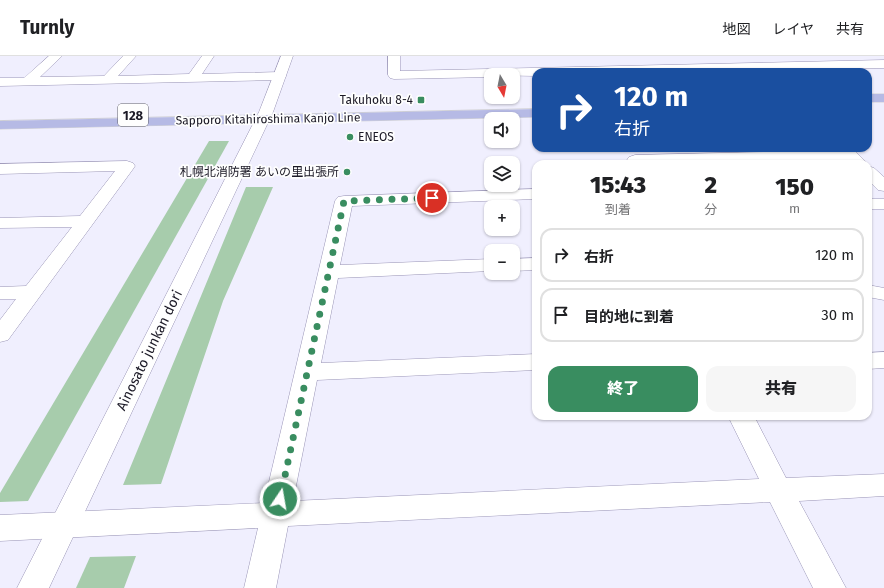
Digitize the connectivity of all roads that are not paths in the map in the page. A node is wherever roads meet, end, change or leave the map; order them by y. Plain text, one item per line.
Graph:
1 (56, 56) edge
2 (130, 56) edge
3 (208, 56) edge
4 (287, 56) edge
5 (394, 56) edge
6 (617, 56) edge
7 (703, 56) edge
8 (788, 56) edge
9 (871, 56) edge
10 (547, 66) edge
11 (800, 66) junction
12 (579, 68) edge
13 (626, 68) edge
14 (714, 68) joint
15 (280, 76) junction
16 (193, 78) junction
17 (107, 80) junction
18 (0, 82) edge
19 (27, 82) junction
20 (872, 98) edge
21 (884, 98) edge
22 (872, 105) edge
23 (884, 105) edge
24 (532, 106) edge
25 (532, 113) edge
26 (265, 115) junction
27 (0, 118) edge
28 (0, 125) edge
29 (690, 153) edge
30 (635, 160) edge
31 (856, 160) edge
32 (0, 169) edge
33 (872, 176) edge
34 (884, 186) edge
35 (532, 194) edge
36 (872, 204) edge
37 (884, 204) edge
38 (86, 221) junction
39 (0, 223) edge
40 (520, 264) edge
41 (532, 264) edge
42 (484, 265) edge
43 (328, 272) junction
44 (32, 292) junction
45 (872, 292) edge
46 (0, 293) edge
47 (884, 294) edge
48 (0, 335) edge
49 (884, 360) edge
50 (872, 361) edge
51 (532, 362) edge
52 (307, 372) junction
53 (743, 420) edge
54 (884, 485) edge
55 (778, 490) junction
56 (276, 514) junction
57 (64, 524) junction
58 (0, 528) edge
59 (32, 588) edge
60 (260, 588) edge
61 (830, 588) edge

1 - 19 street
2 - 17 street
3 - 16 street
4 - 15 street, Ainosato junkan dori
5 - 10 street
6 - 13 street
7 - 14 street
8 - 11 street
9 - 11 street
10 - 12 street
11 - 14 street
15 - 16 street
15 - 26 street, Ainosato junkan dori
16 - 17 street
17 - 19 street
18 - 19 street
20 - 21 main road
22 - 23 main road
24 - 26 main road, Sapporo Kitahiroshima Kanjo Line / 128
25 - 26 main road, Sapporo Kitahiroshima Kanjo Line / 128
26 - 27 main road, Sapporo Kitahiroshima Kanjo Line / 128
26 - 28 main road, Sapporo Kitahiroshima Kanjo Line / 128
26 - 57 street, Ainosato junkan dori
29 - 30 street
29 - 31 street
32 - 38 street
33 - 34 street
35 - 43 street
36 - 37 street
38 - 39 street
38 - 44 street
40 - 41 street
42 - 43 street
43 - 52 street
44 - 46 street
44 - 48 street
45 - 47 street
49 - 50 street
51 - 52 street
52 - 56 street
53 - 55 street
54 - 55 street
55 - 56 street
55 - 61 street
56 - 57 street
56 - 60 street
57 - 58 street
57 - 59 street, Ainosato junkan dori

